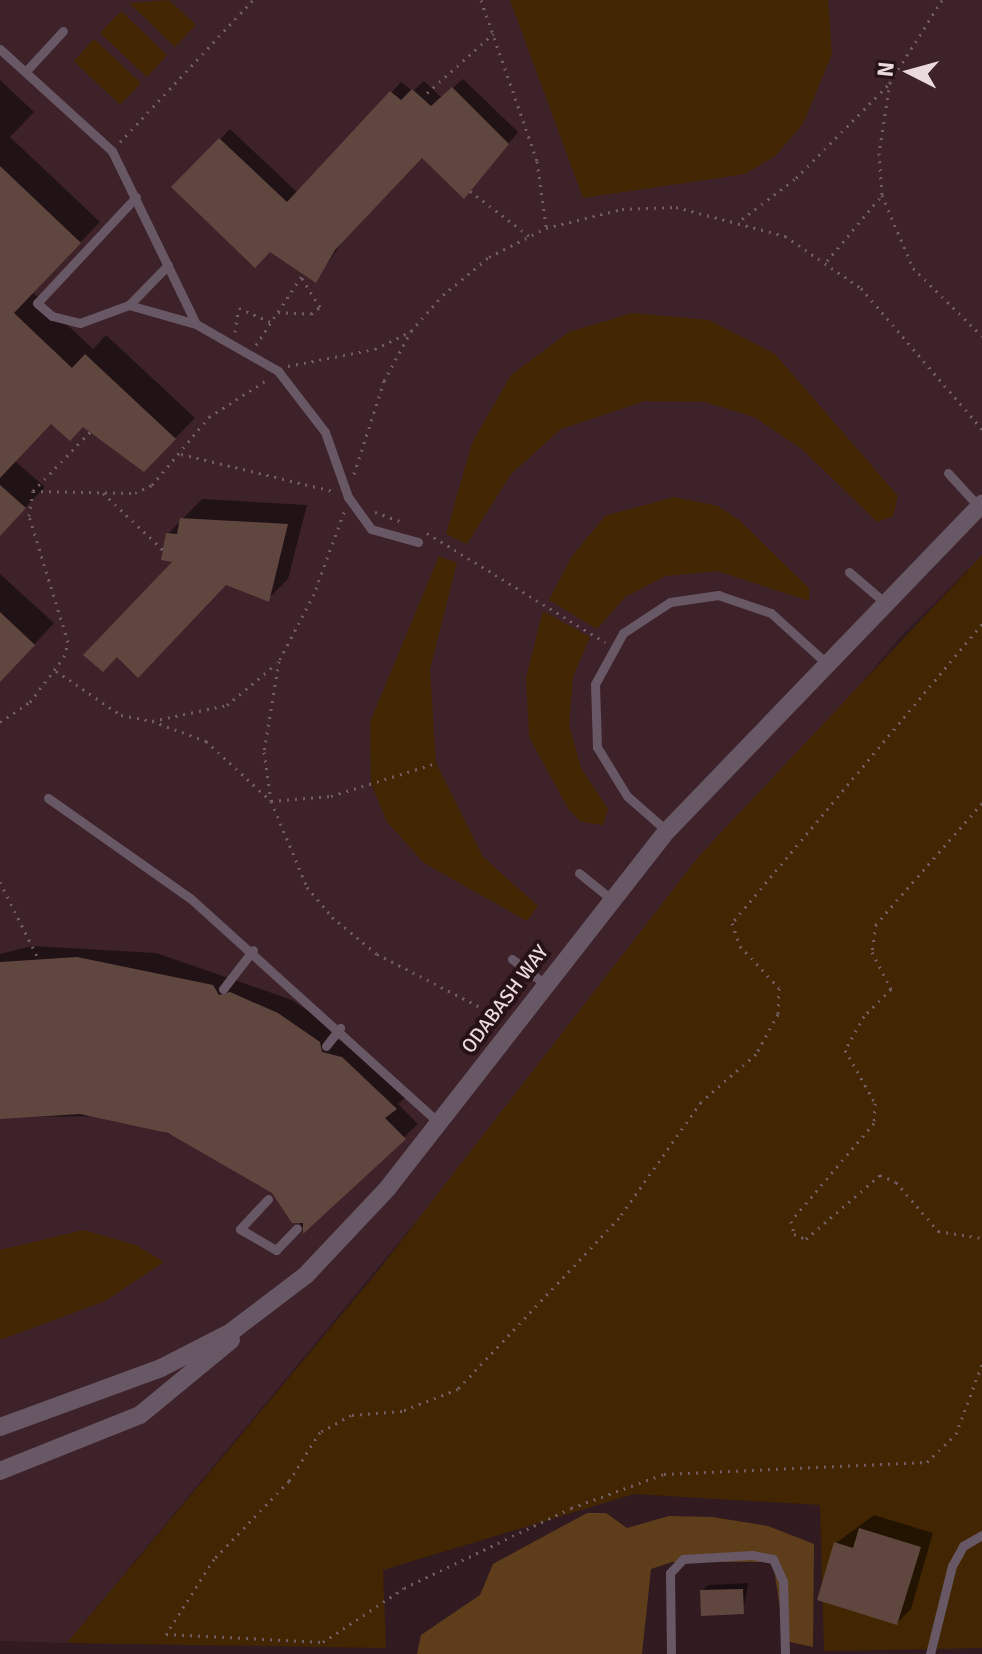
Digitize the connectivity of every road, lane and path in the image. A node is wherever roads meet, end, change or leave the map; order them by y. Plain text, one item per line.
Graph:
1 (253, 0) edge
2 (481, 0) edge
3 (942, 0) edge
4 (63, 31) dead end
5 (493, 34) junction
6 (0, 49) edge
7 (27, 70) junction
8 (890, 82) junction
9 (427, 93) dead end
10 (112, 151) junction
11 (470, 191) dead end
12 (882, 195) junction
13 (136, 197) junction
14 (742, 219) junction
15 (546, 228) junction
16 (529, 236) junction
17 (827, 261) junction
18 (168, 265) junction
19 (129, 305) junction
20 (278, 312) junction
21 (271, 322) junction
22 (196, 324) junction
23 (411, 331) junction
24 (982, 336) edge
25 (253, 350) junction
26 (278, 371) junction
27 (982, 429) edge
28 (92, 430) dead end
29 (181, 454) junction
30 (948, 473) dead end
31 (33, 491) junction
32 (103, 493) junction
33 (348, 497) junction
34 (980, 505) edge
35 (406, 524) dead end
36 (421, 529) dead end
37 (418, 542) dead end
38 (163, 550) dead end
39 (849, 572) dead end
40 (883, 601) junction
41 (982, 624) edge
42 (613, 647) junction
43 (279, 661) junction
44 (824, 661) junction
45 (55, 671) junction
46 (152, 721) junction
47 (0, 722) edge
48 (436, 763) dead end
49 (48, 798) dead end
50 (271, 801) junction
51 (982, 803) edge
52 (667, 831) junction
53 (579, 873) dead end
54 (0, 882) edge
55 (610, 898) junction
56 (253, 950) junction
57 (38, 958) dead end
58 (512, 959) dead end
59 (544, 983) junction
60 (223, 989) dead end
61 (484, 1009) dead end
62 (340, 1028) junction
63 (326, 1046) dead end
64 (440, 1124) junction
65 (268, 1199) dead end
66 (297, 1228) dead end
67 (982, 1238) edge
68 (306, 1275) junction
69 (982, 1364) edge
70 (0, 1427) edge
71 (0, 1471) edge
72 (982, 1535) edge
73 (671, 1654) edge
74 (785, 1654) edge
75 (930, 1654) edge

1 - 10 path
2 - 5 path
3 - 8 path
4 - 7 lane
5 - 9 path
5 - 15 path
6 - 7 lane
7 - 10 lane
8 - 12 path
8 - 14 path
10 - 13 lane
11 - 16 path
12 - 17 path
12 - 24 path
13 - 18 lane
13 - 19 lane
14 - 15 path
14 - 17 path
15 - 16 path
16 - 23 path
17 - 27 path
18 - 19 lane
18 - 22 lane
19 - 22 lane
20 - 20 path
20 - 21 path
21 - 25 path
21 - 25 path
22 - 25 lane
23 - 26 path
23 - 33 path
25 - 26 lane
26 - 29 path
26 - 33 lane
28 - 31 path
29 - 32 path
29 - 33 path
30 - 34 lane
31 - 32 path
31 - 45 path
32 - 38 path
33 - 35 path
33 - 37 lane
33 - 43 path
34 - 40 street, ODABASH WAY
36 - 42 path
39 - 40 lane
40 - 44 street, ODABASH WAY
41 - 69 path
42 - 44 lane
42 - 52 lane
43 - 46 path
43 - 50 path
44 - 52 street, ODABASH WAY
45 - 46 path
45 - 47 path
46 - 50 path
48 - 50 path
49 - 56 lane
50 - 61 path
51 - 67 path
52 - 55 street, ODABASH WAY
53 - 55 lane
54 - 57 path
55 - 59 street, ODABASH WAY
56 - 60 lane
56 - 62 lane
58 - 59 lane
59 - 64 street, ODABASH WAY
62 - 63 lane
62 - 64 lane
64 - 68 street, ODABASH WAY
65 - 66 lane
68 - 70 street, ODABASH WAY
68 - 71 street
72 - 75 lane
73 - 74 lane

